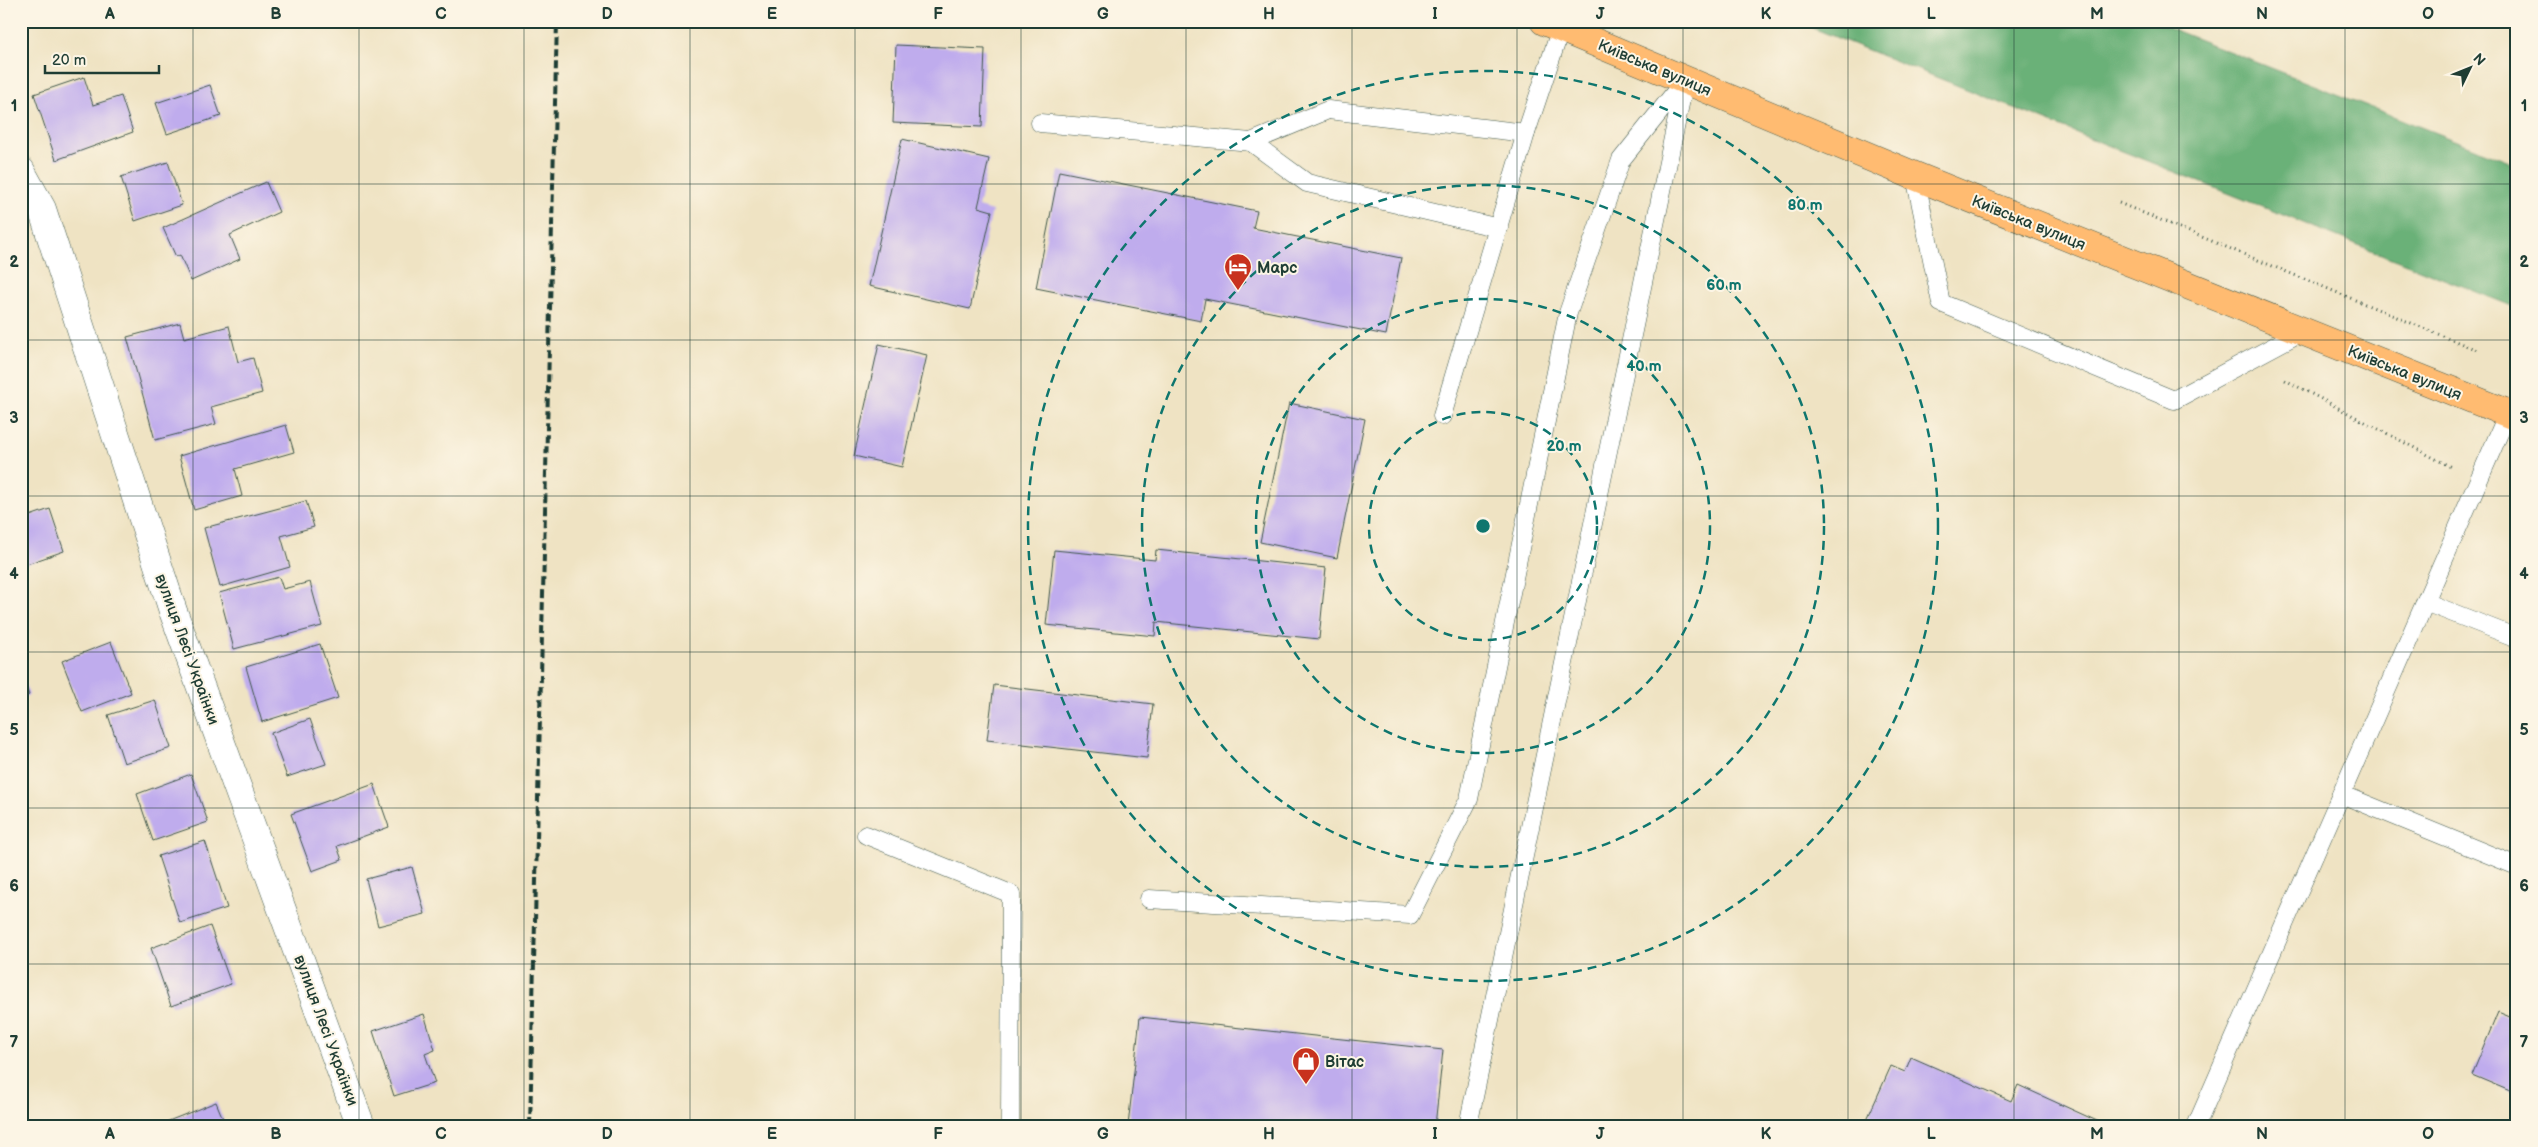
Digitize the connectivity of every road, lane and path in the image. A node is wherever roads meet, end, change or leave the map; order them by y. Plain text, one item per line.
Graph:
1 (1552, 25) edge
2 (1685, 80) junction
3 (1040, 122) dead end
4 (1526, 133) junction
5 (1251, 142) junction
6 (21, 171) edge
7 (1915, 176) junction
8 (2119, 203) dead end
9 (1499, 228) junction
10 (2303, 331) junction
11 (2477, 350) dead end
12 (2285, 380) dead end
13 (2512, 415) edge
14 (1442, 416) dead end
15 (2478, 481) junction
16 (2425, 602) junction
17 (2517, 638) edge
18 (2341, 794) junction
19 (866, 835) dead end
20 (2517, 866) edge
21 (1148, 899) dead end
22 (361, 1126) edge
23 (1010, 1126) edge
24 (1468, 1126) edge
25 (2196, 1126) edge

1 - 2 highway, Київська вулиця
1 - 4 lane
2 - 7 highway, Київська вулиця
2 - 21 lane
2 - 24 lane
3 - 5 lane
4 - 5 lane
4 - 9 lane
5 - 9 lane
6 - 22 street, вулиця Лесі Українки
7 - 10 highway, Київська вулиця
7 - 10 lane
8 - 11 path
9 - 14 lane
10 - 13 highway, Київська вулиця
12 - 15 path
13 - 15 lane
15 - 16 lane
16 - 17 lane
16 - 18 lane
18 - 20 lane
18 - 25 lane
19 - 23 lane

